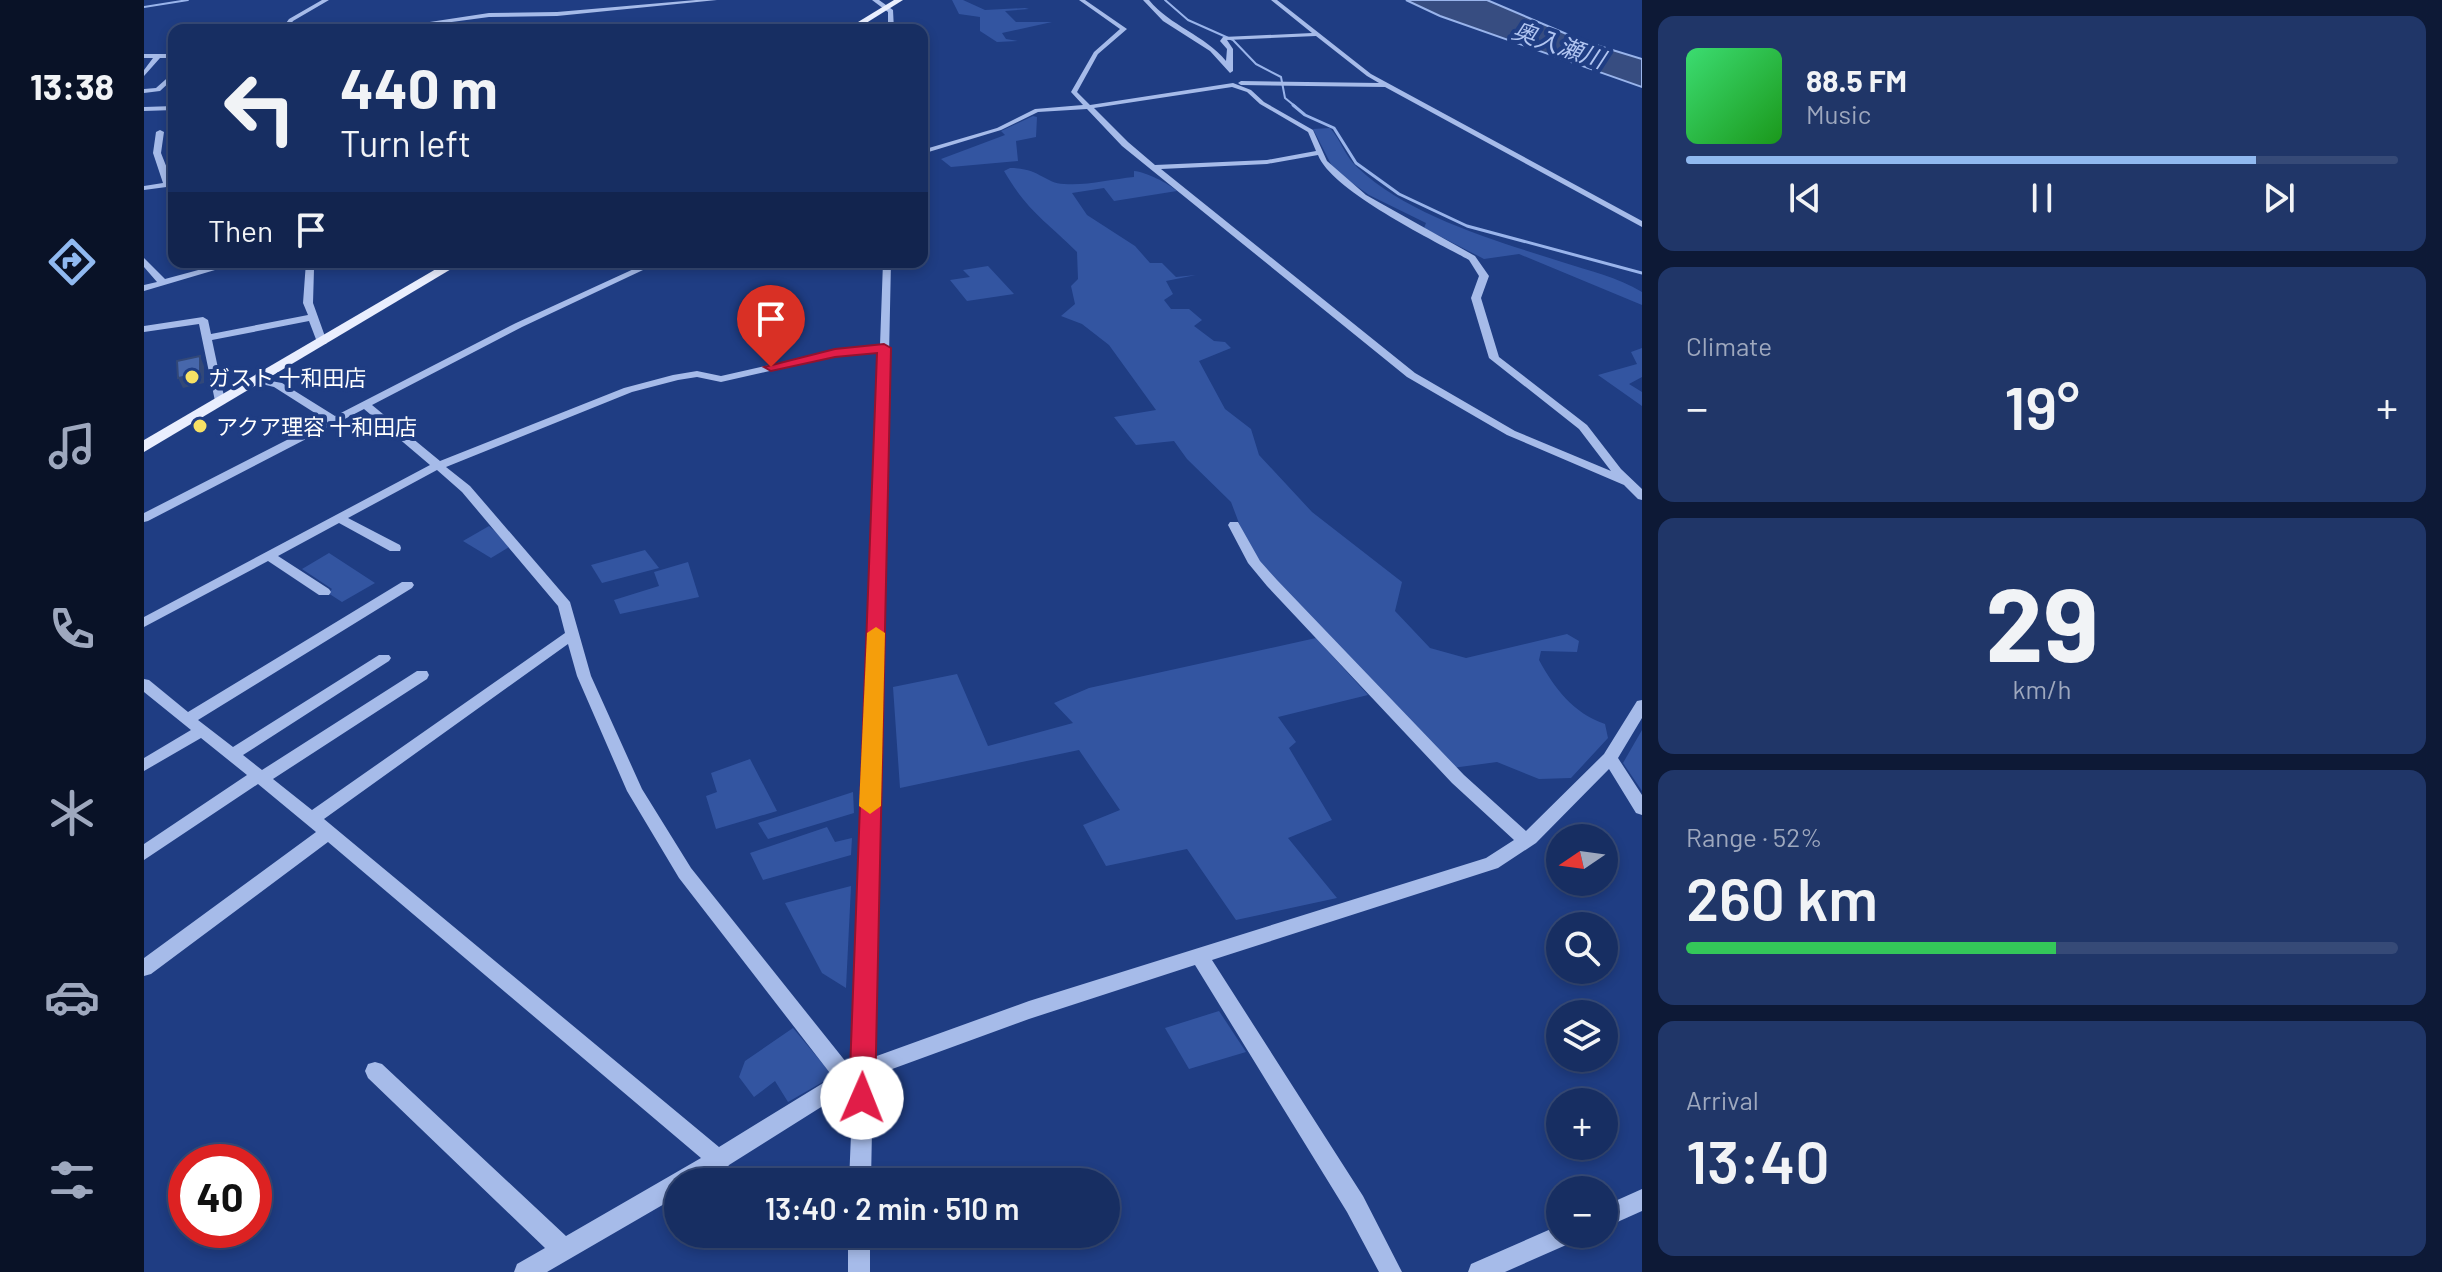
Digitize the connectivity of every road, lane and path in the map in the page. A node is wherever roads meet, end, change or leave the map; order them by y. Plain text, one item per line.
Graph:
1 (326, 0) edge
2 (714, 0) edge
3 (875, 0) edge
4 (899, 0) edge
5 (1082, 0) edge
6 (1146, 0) edge
7 (1274, 0) edge
8 (886, 7) junction
9 (288, 24) edge
10 (424, 24) edge
11 (858, 24) edge
12 (891, 24) edge
13 (1317, 34) junction
14 (144, 56) edge
15 (158, 56) junction
16 (168, 56) edge
17 (144, 74) edge
18 (1231, 77) junction
19 (168, 80) edge
20 (1388, 86) junction
21 (144, 91) edge
22 (1087, 107) junction
23 (168, 108) edge
24 (144, 109) edge
25 (160, 132) dead end
26 (928, 150) edge
27 (1319, 153) junction
28 (1153, 167) junction
29 (168, 177) edge
30 (168, 184) edge
31 (144, 188) edge
32 (1642, 224) edge
33 (144, 261) edge
34 (217, 268) edge
35 (310, 268) edge
36 (447, 268) edge
37 (643, 268) edge
38 (887, 268) edge
39 (163, 283) junction
40 (144, 288) edge
41 (313, 317) junction
42 (144, 329) edge
43 (207, 338) junction
44 (322, 342) junction
45 (884, 348) junction
46 (258, 380) junction
47 (220, 401) junction
48 (364, 404) junction
49 (334, 420) junction
50 (144, 447) edge
51 (440, 465) junction
52 (1627, 483) junction
53 (1642, 496) edge
54 (144, 518) edge
55 (340, 518) junction
56 (1234, 525) dead end
57 (395, 548) dead end
58 (269, 556) junction
59 (407, 585) dead end
60 (324, 592) dead end
61 (144, 623) edge
62 (573, 634) junction
63 (384, 658) dead end
64 (422, 675) dead end
65 (144, 684) edge
66 (1641, 711) edge
67 (188, 719) junction
68 (201, 731) junction
69 (232, 755) junction
70 (1610, 758) junction
71 (144, 765) edge
72 (259, 778) junction
73 (1642, 809) edge
74 (312, 819) junction
75 (327, 833) junction
76 (1526, 841) junction
77 (144, 853) edge
78 (1199, 956) junction
79 (144, 968) edge
80 (375, 1071) dead end
81 (855, 1075) junction
82 (720, 1161) junction
83 (707, 1168) edge
84 (859, 1168) edge
85 (664, 1192) edge
86 (1642, 1200) edge
87 (1618, 1211) edge
88 (1546, 1242) edge
89 (859, 1248) edge
90 (563, 1249) junction
91 (525, 1272) edge
92 (859, 1272) edge
93 (1391, 1272) edge
94 (1479, 1272) edge

1 - 9 street
2 - 10 street
3 - 8 street
4 - 8 main road
5 - 22 street
6 - 18 street
7 - 13 street
8 - 11 main road
8 - 12 street
13 - 18 street
13 - 20 street
14 - 15 street
15 - 16 street
15 - 17 street
18 - 20 street
18 - 22 street
18 - 27 street
19 - 21 street
20 - 32 street
22 - 26 street
22 - 28 street
23 - 24 street
25 - 29 street
27 - 28 street
27 - 52 street
28 - 52 street
30 - 31 street
33 - 39 street
34 - 39 street
35 - 41 street
36 - 44 main road
37 - 48 street
38 - 45 street
39 - 40 street
41 - 43 street
41 - 44 street
42 - 43 street
43 - 47 street
44 - 46 main road
45 - 51 street
45 - 81 street
46 - 47 main road
46 - 49 street
47 - 50 main road
48 - 49 street
48 - 51 street
49 - 54 street
51 - 55 street
51 - 62 street
52 - 53 street
55 - 57 street
55 - 58 street
56 - 76 street
58 - 60 street
58 - 61 street
59 - 67 street
62 - 74 street
62 - 81 street
63 - 69 street
64 - 72 street
65 - 67 street
66 - 70 street
67 - 68 street
68 - 69 street
68 - 71 street
69 - 72 street
70 - 73 street
70 - 76 street
72 - 74 street
72 - 77 street
74 - 75 street
75 - 79 street
75 - 82 street
76 - 78 street
78 - 81 street
78 - 93 street
80 - 90 street
81 - 82 street
81 - 84 street
82 - 83 street
85 - 90 street
86 - 87 street
88 - 94 street
89 - 92 street
90 - 91 street

